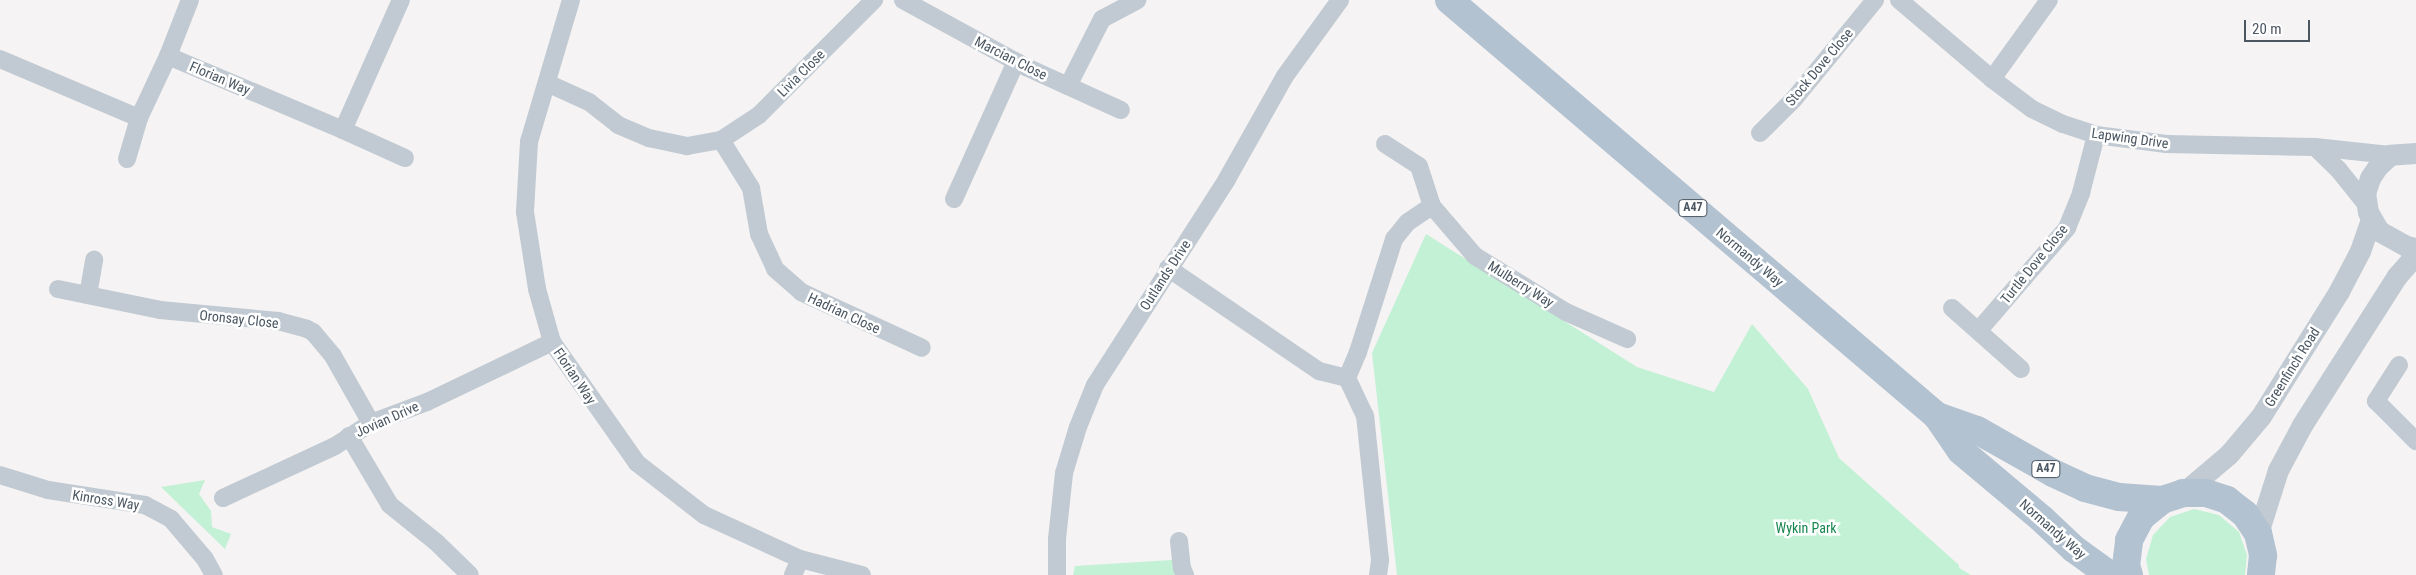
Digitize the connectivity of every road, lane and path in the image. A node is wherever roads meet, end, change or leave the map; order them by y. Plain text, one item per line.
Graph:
1 (190, 0) edge
2 (401, 0) edge
3 (571, 0) edge
4 (874, 0) edge
5 (903, 0) edge
6 (1137, 0) edge
7 (1340, 0) edge
8 (1449, 0) edge
9 (1875, 0) edge
10 (1899, 0) edge
11 (2049, 0) edge
12 (168, 56) junction
13 (0, 59) edge
14 (1016, 62) junction
15 (1992, 79) junction
16 (547, 83) junction
17 (1068, 86) junction
18 (1121, 110) dead end
19 (139, 118) junction
20 (343, 130) junction
21 (1760, 133) dead end
22 (2096, 135) junction
23 (721, 140) junction
24 (1385, 144) dead end
25 (2315, 148) junction
26 (2416, 153) edge
27 (2390, 155) junction
28 (405, 158) dead end
29 (127, 159) dead end
30 (954, 199) dead end
31 (1432, 206) junction
32 (2368, 212) junction
33 (2416, 248) edge
34 (2416, 254) edge
35 (94, 260) dead end
36 (1168, 268) junction
37 (58, 289) dead end
38 (88, 295) junction
39 (1952, 308) dead end
40 (1979, 330) junction
41 (1627, 339) dead end
42 (552, 342) junction
43 (922, 348) dead end
44 (2400, 365) dead end
45 (2021, 369) dead end
46 (1346, 378) junction
47 (1937, 416) junction
48 (371, 423) junction
49 (349, 436) junction
50 (2416, 441) edge
51 (0, 475) edge
52 (2172, 496) junction
53 (223, 498) dead end
54 (1179, 541) dead end
55 (800, 559) junction
56 (2264, 560) edge
57 (214, 575) edge
58 (470, 575) edge
59 (794, 575) edge
60 (862, 575) edge
61 (1057, 575) edge
62 (1185, 575) edge
63 (1378, 575) edge
64 (2110, 575) edge
65 (2129, 575) edge

1 - 12 street
2 - 20 street
3 - 16 street, Florian Way
4 - 23 street, Livia Close
5 - 14 street, Marcian Close
6 - 17 street
7 - 36 street, Outlands Drive
8 - 47 main road, Normandy Way / A47
9 - 21 street, Stock Dove Close
10 - 15 street, Lapwing Drive
11 - 15 street
12 - 19 street
12 - 20 street, Florian Way
13 - 19 street
14 - 17 street, Marcian Close
14 - 30 street
15 - 22 street, Lapwing Drive
16 - 23 street
16 - 42 street, Florian Way
17 - 18 street, Marcian Close
19 - 29 street
20 - 28 street, Florian Way
22 - 25 street, Lapwing Drive
22 - 40 street, Turtle Dove Close
23 - 43 street, Hadrian Close
24 - 31 street, Mulberry Way
25 - 27 street, Lapwing Drive
25 - 32 street
26 - 27 street
27 - 32 street, Greenfinch Road
31 - 41 street, Mulberry Way
31 - 46 street
32 - 33 street
32 - 52 street, Greenfinch Road
34 - 56 street
35 - 38 street
36 - 46 street
36 - 61 street, Outlands Drive
37 - 38 street, Oronsay Close
38 - 48 street, Oronsay Close
39 - 40 street
40 - 45 street
42 - 48 street, Jovian Drive
42 - 55 street, Florian Way
44 - 50 street
46 - 63 street
47 - 52 main road, Normandy Way / A47
47 - 64 main road, Normandy Way / A47
48 - 49 street, Jovian Drive
49 - 53 street, Jovian Drive
49 - 58 street
51 - 57 street, Kinross Way
52 - 56 main road, Normandy Way
52 - 65 main road
54 - 62 street
55 - 59 street
55 - 60 street, Florian Way

